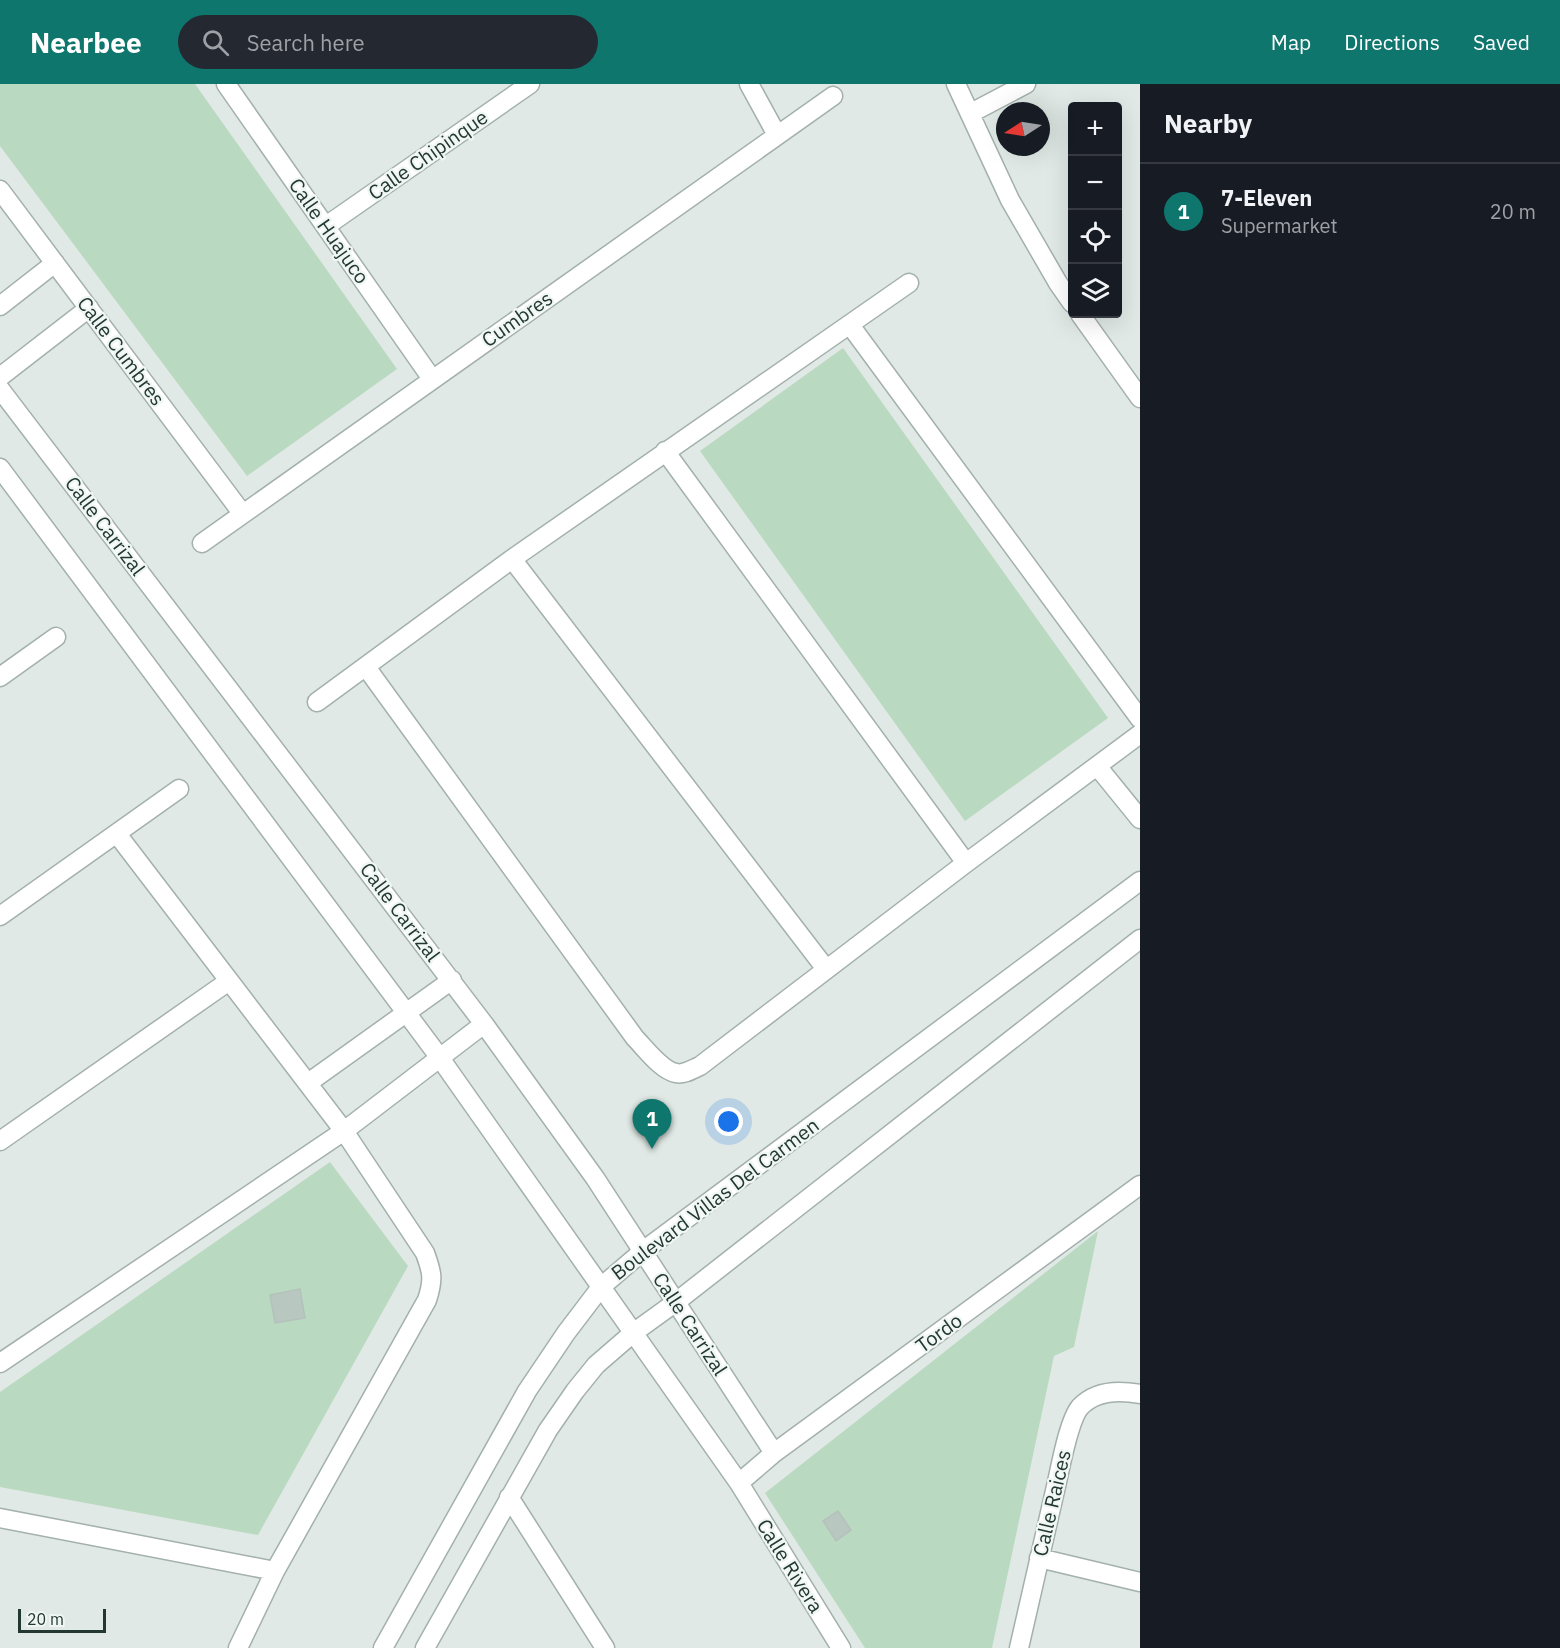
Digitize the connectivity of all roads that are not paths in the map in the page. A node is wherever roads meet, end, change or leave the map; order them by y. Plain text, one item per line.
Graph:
1 (226, 84) edge
2 (530, 84) edge
3 (749, 84) edge
4 (956, 84) edge
5 (1026, 84) edge
6 (833, 96) dead end
7 (971, 113) junction
8 (777, 135) junction
9 (0, 190) edge
10 (326, 226) junction
11 (55, 263) junction
12 (909, 283) dead end
13 (1068, 297) edge
14 (0, 306) edge
15 (89, 308) junction
16 (1083, 318) edge
17 (850, 325) junction
18 (0, 377) edge
19 (432, 379) junction
20 (0, 389) edge
21 (1140, 398) edge
22 (665, 451) junction
23 (0, 468) edge
24 (242, 513) junction
25 (202, 543) dead end
26 (512, 559) junction
27 (56, 637) dead end
28 (366, 667) junction
29 (0, 675) edge
30 (317, 702) dead end
31 (1140, 719) edge
32 (1140, 734) edge
33 (1097, 766) junction
34 (179, 789) dead end
35 (1140, 819) edge
36 (117, 834) junction
37 (966, 862) junction
38 (1140, 881) edge
39 (0, 916) edge
40 (1140, 939) edge
41 (826, 969) junction
42 (452, 980) junction
43 (229, 981) junction
44 (406, 1013) junction
45 (484, 1024) junction
46 (440, 1058) junction
47 (308, 1083) junction
48 (344, 1131) junction
49 (0, 1141) edge
50 (1140, 1185) edge
51 (1132, 1200) edge
52 (643, 1251) junction
53 (601, 1287) junction
54 (676, 1302) junction
55 (633, 1333) junction
56 (0, 1363) edge
57 (1132, 1392) edge
58 (774, 1453) junction
59 (739, 1483) junction
60 (509, 1497) junction
61 (0, 1518) edge
62 (1039, 1558) junction
63 (275, 1571) junction
64 (1140, 1582) edge
65 (238, 1648) edge
66 (383, 1648) edge
67 (425, 1648) edge
68 (605, 1648) edge
69 (841, 1648) edge
70 (1019, 1648) edge

1 - 10 street, Calle Huajuco
2 - 10 street, Calle Chipinque
3 - 8 street
4 - 7 street
5 - 7 street
6 - 8 street, Cumbres
7 - 13 street
8 - 19 street, Cumbres
9 - 11 street, Calle Cumbres
10 - 19 street, Calle Huajuco
11 - 14 street
11 - 15 street, Calle Cumbres
12 - 17 street
15 - 18 street
15 - 24 street, Calle Cumbres
16 - 21 street
17 - 22 street
17 - 31 street
19 - 24 street, Cumbres
20 - 42 street, Calle Carrizal
22 - 26 street
22 - 37 street
23 - 44 street
24 - 25 street, Cumbres
26 - 28 street
26 - 41 street
27 - 29 street
28 - 30 street
28 - 41 street
32 - 33 street
33 - 35 street
33 - 37 street
34 - 36 street
36 - 39 street
36 - 43 street
37 - 41 street
38 - 52 street, Boulevard Villas Del Carmen
40 - 54 street
42 - 44 street
42 - 45 street, Calle Carrizal
43 - 47 street
43 - 49 street
44 - 46 street
44 - 47 street
45 - 46 street
45 - 52 street, Calle Carrizal
46 - 48 street
46 - 53 street
47 - 48 street
48 - 56 street
48 - 63 street
50 - 51 street, Tordo
51 - 58 street, Tordo
52 - 53 street, Boulevard Villas Del Carmen
52 - 54 street, Calle Carrizal
53 - 55 street
53 - 66 street, Boulevard Villas Del Carmen
54 - 55 street
54 - 58 street, Calle Carrizal
55 - 59 street
55 - 60 street
57 - 62 street, Calle Raices
58 - 59 street, Tordo
59 - 69 street, Calle Rivera
60 - 67 street
60 - 68 street
61 - 63 street
62 - 64 street
62 - 70 street, Calle Raices
63 - 65 street

